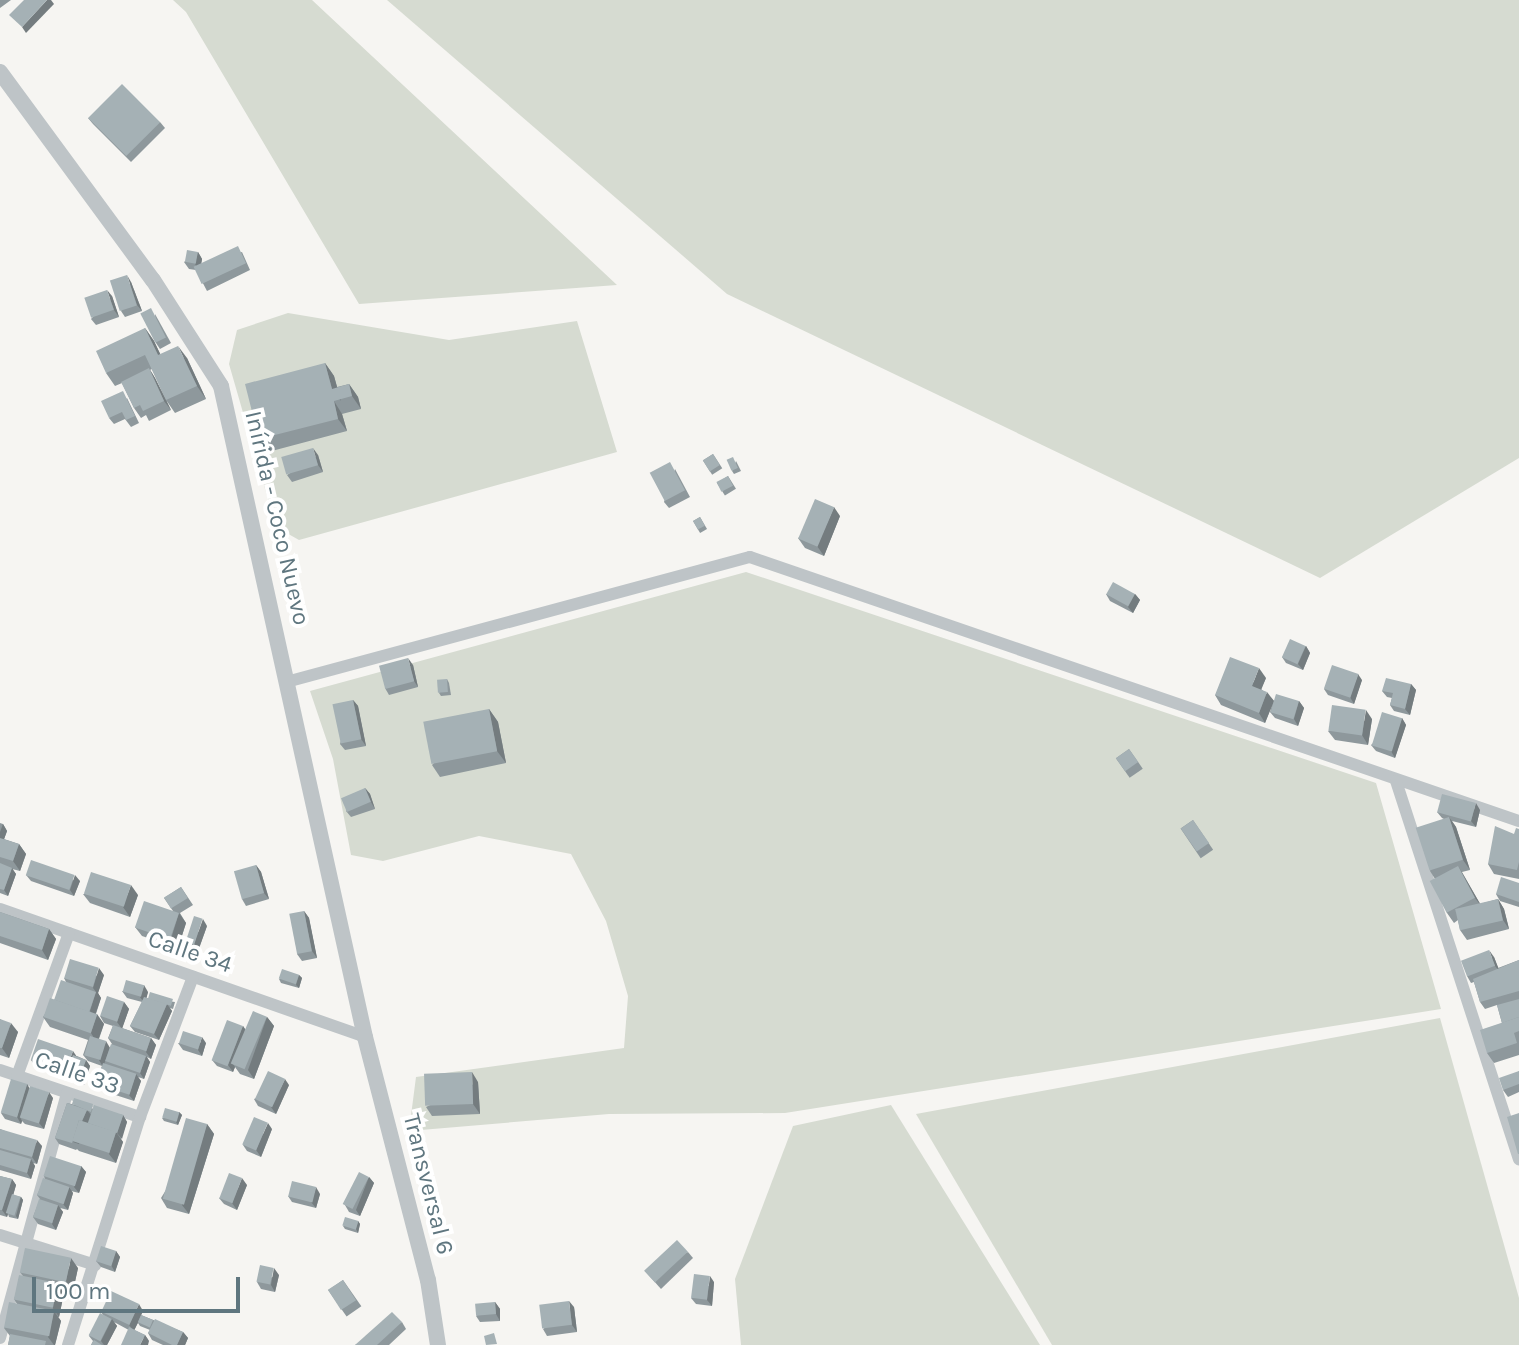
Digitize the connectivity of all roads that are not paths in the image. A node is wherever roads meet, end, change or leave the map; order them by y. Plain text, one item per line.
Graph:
1 (0, 72) edge
2 (290, 681) junction
3 (1396, 781) junction
4 (1519, 821) edge
5 (0, 909) edge
6 (69, 933) junction
7 (193, 977) junction
8 (365, 1037) junction
9 (0, 1070) edge
10 (17, 1076) junction
11 (67, 1093) junction
12 (140, 1117) junction
13 (1512, 1117) edge
14 (1519, 1160) edge
15 (0, 1235) edge
16 (22, 1242) junction
17 (95, 1265) junction
18 (0, 1338) edge
19 (68, 1345) edge
20 (438, 1345) edge

1 - 2 street, Inírida - Coco Nuevo
2 - 3 street
2 - 8 street, Inírida - Coco Nuevo
3 - 4 street
3 - 13 street
5 - 6 street, Calle 34
6 - 7 street, Calle 34
6 - 10 street
7 - 8 street, Calle 34
7 - 12 street
8 - 20 street, Transversal 6
9 - 10 street, Calle 33
10 - 11 street, Calle 33
11 - 12 street, Calle 33
11 - 16 street
12 - 17 street
13 - 14 street
15 - 16 street
16 - 17 street
16 - 18 street
17 - 19 street

